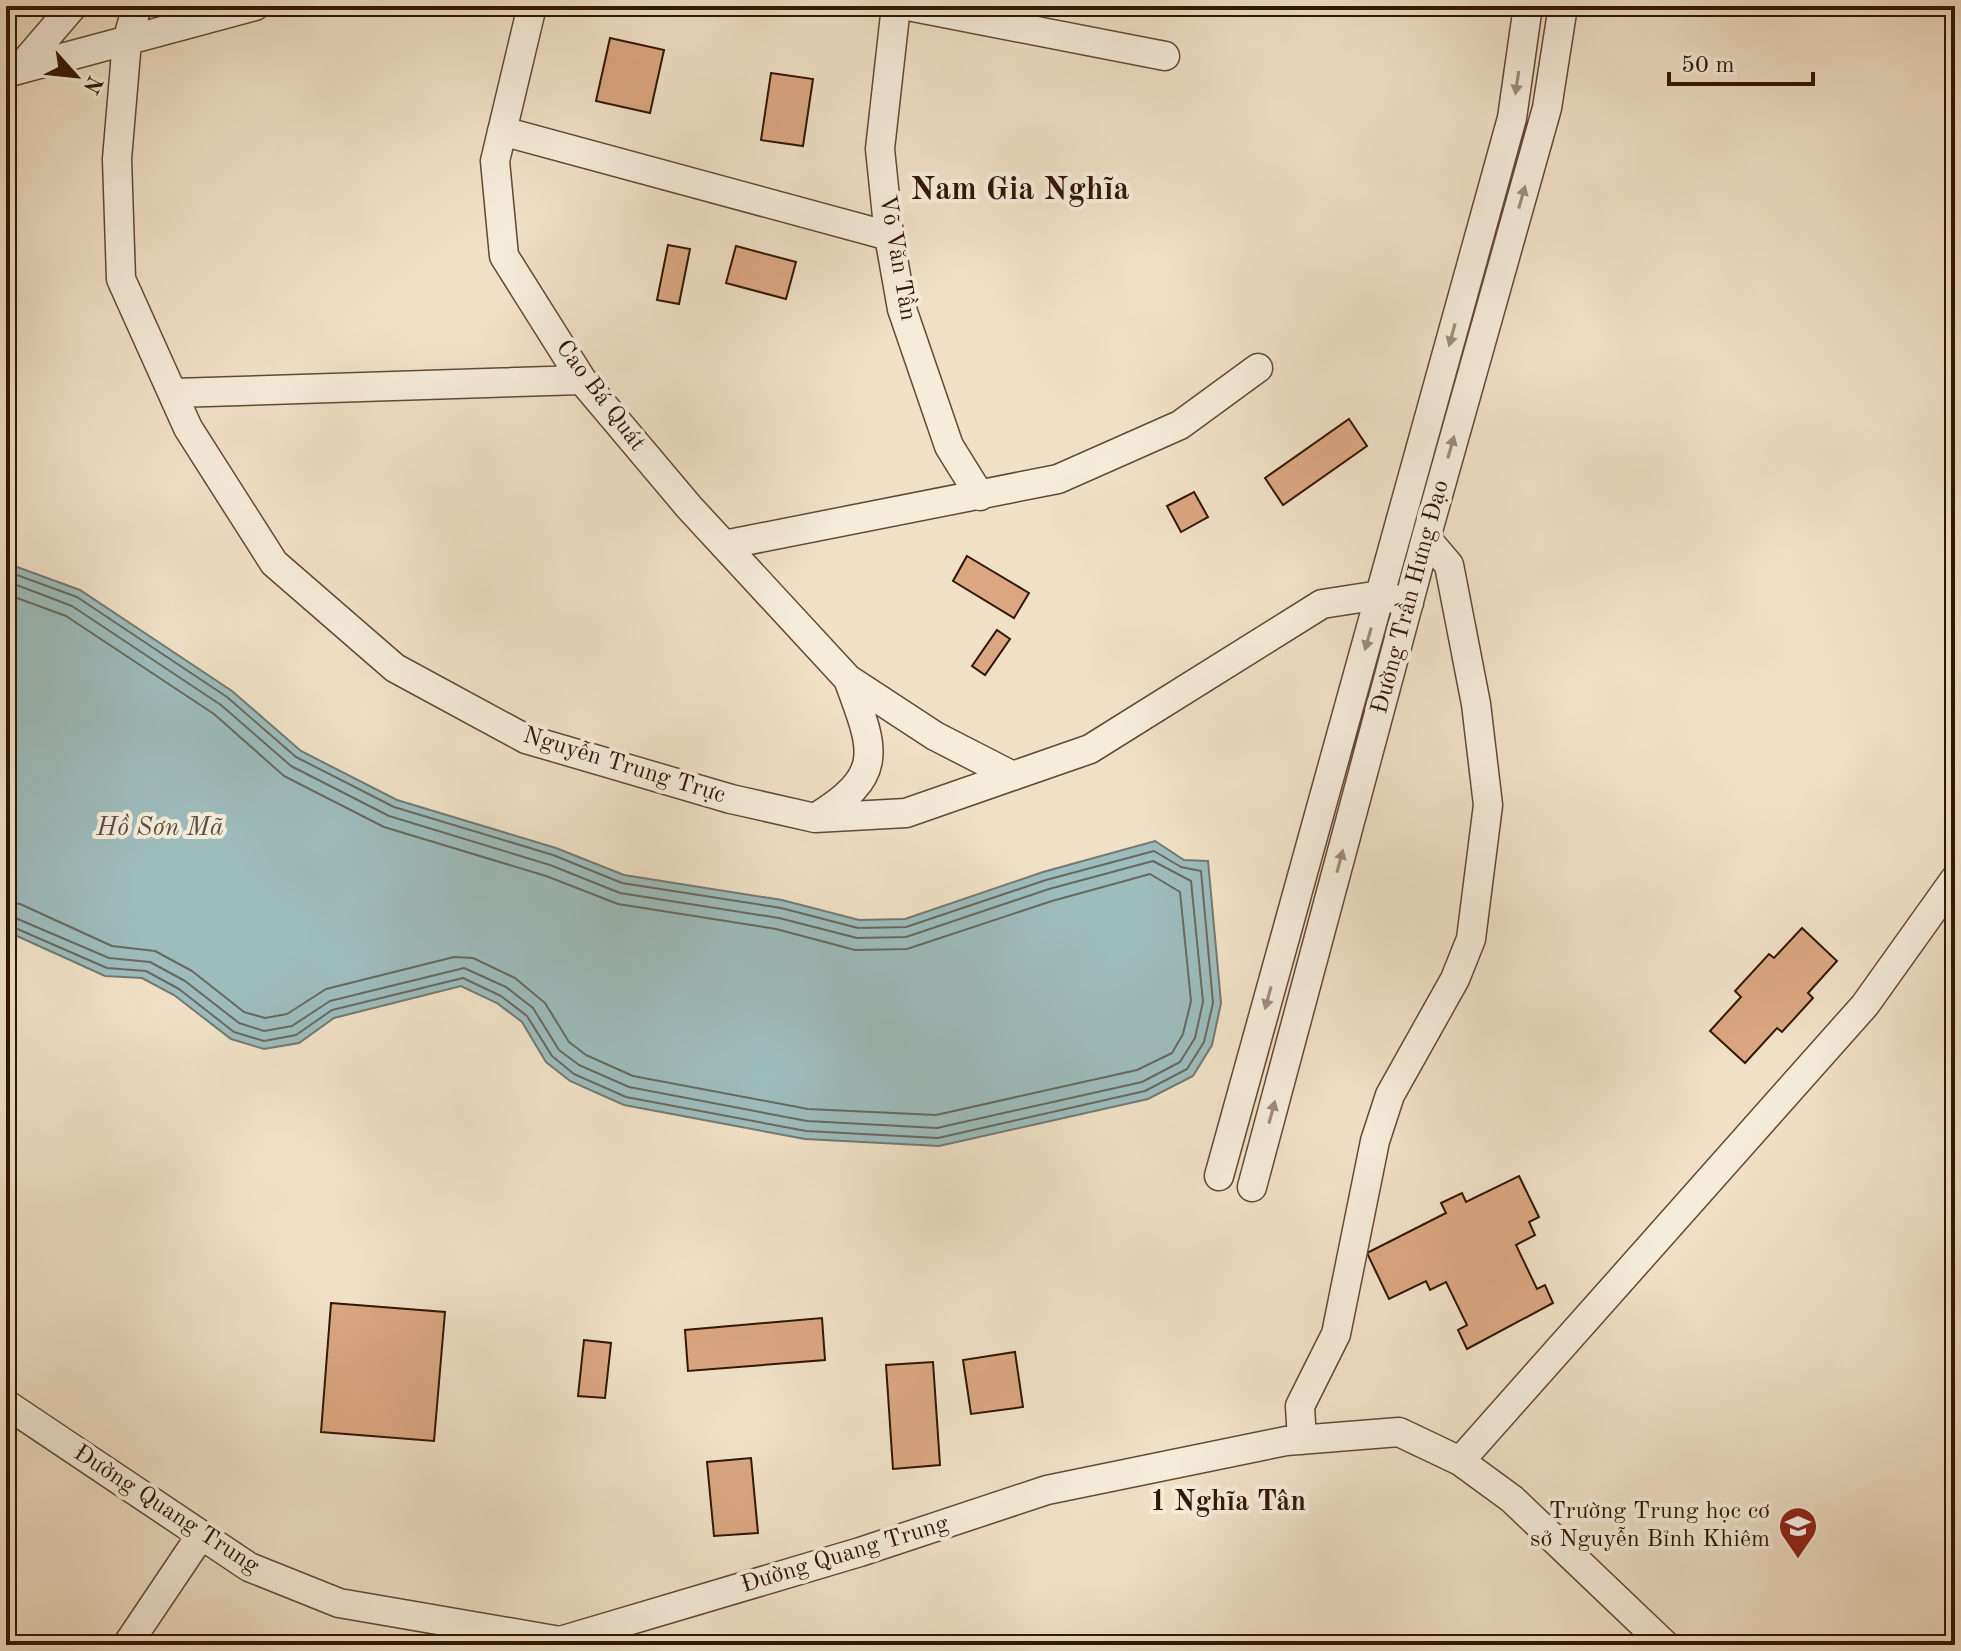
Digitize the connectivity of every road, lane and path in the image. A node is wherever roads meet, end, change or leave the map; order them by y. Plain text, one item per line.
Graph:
1 (73, 6) edge
2 (137, 6) edge
3 (255, 6) edge
4 (532, 6) edge
5 (896, 6) edge
6 (908, 6) edge
7 (1528, 6) edge
8 (1563, 6) edge
9 (212, 11) edge
10 (127, 41) junction
11 (1165, 56) dead end
12 (12, 71) edge
13 (502, 131) junction
14 (889, 236) junction
15 (1258, 368) dead end
16 (582, 380) junction
17 (174, 393) junction
18 (980, 496) junction
19 (1426, 538) junction
20 (724, 545) junction
21 (1380, 595) junction
22 (1409, 603) junction
23 (848, 679) junction
24 (1013, 776) junction
25 (815, 818) junction
26 (1955, 879) edge
27 (1280, 954) junction
28 (1312, 963) junction
29 (1219, 1176) dead end
30 (1252, 1187) dead end
31 (6, 1404) edge
32 (1302, 1440) junction
33 (1460, 1461) junction
34 (201, 1535) junction
35 (127, 1645) edge
36 (1665, 1645) edge

1 - 12 street
2 - 10 street, Nguyễn Trung Trực
3 - 9 street
4 - 13 street, Cao Bá Quát
5 - 14 street, Võ Văn Tần
6 - 11 street
7 -> 21 street, Đường Trần Hưng Đạo
19 -> 8 street, Đường Trần Hưng Đạo
9 - 10 street
10 - 12 street
10 - 17 street, Nguyễn Trung Trực
13 - 14 street
13 - 16 street, Cao Bá Quát
14 - 18 street, Võ Văn Tần
15 - 18 street
16 - 17 street
16 - 20 street, Cao Bá Quát
17 - 25 street, Nguyễn Trung Trực
18 - 20 street
19 - 22 street, Đường Trần Hưng Đạo
19 - 32 street
20 - 23 street, Cao Bá Quát
21 - 22 street
21 - 24 street, Nguyễn Trung Trực
21 -> 27 street, Đường Trần Hưng Đạo
28 -> 22 street, Đường Trần Hưng Đạo
23 - 24 street, Cao Bá Quát
23 - 25 street, Cao Bá Quát
24 - 25 street, Nguyễn Trung Trực
26 - 33 street
27 - 28 street
27 -> 29 street, Đường Trần Hưng Đạo
30 -> 28 street, Đường Trần Hưng Đạo
31 - 34 street, Đường Quang Trung
32 - 33 street, Đường Quang Trung
32 - 34 street, Đường Quang Trung
33 - 36 street, Đường Quang Trung
34 - 35 street

